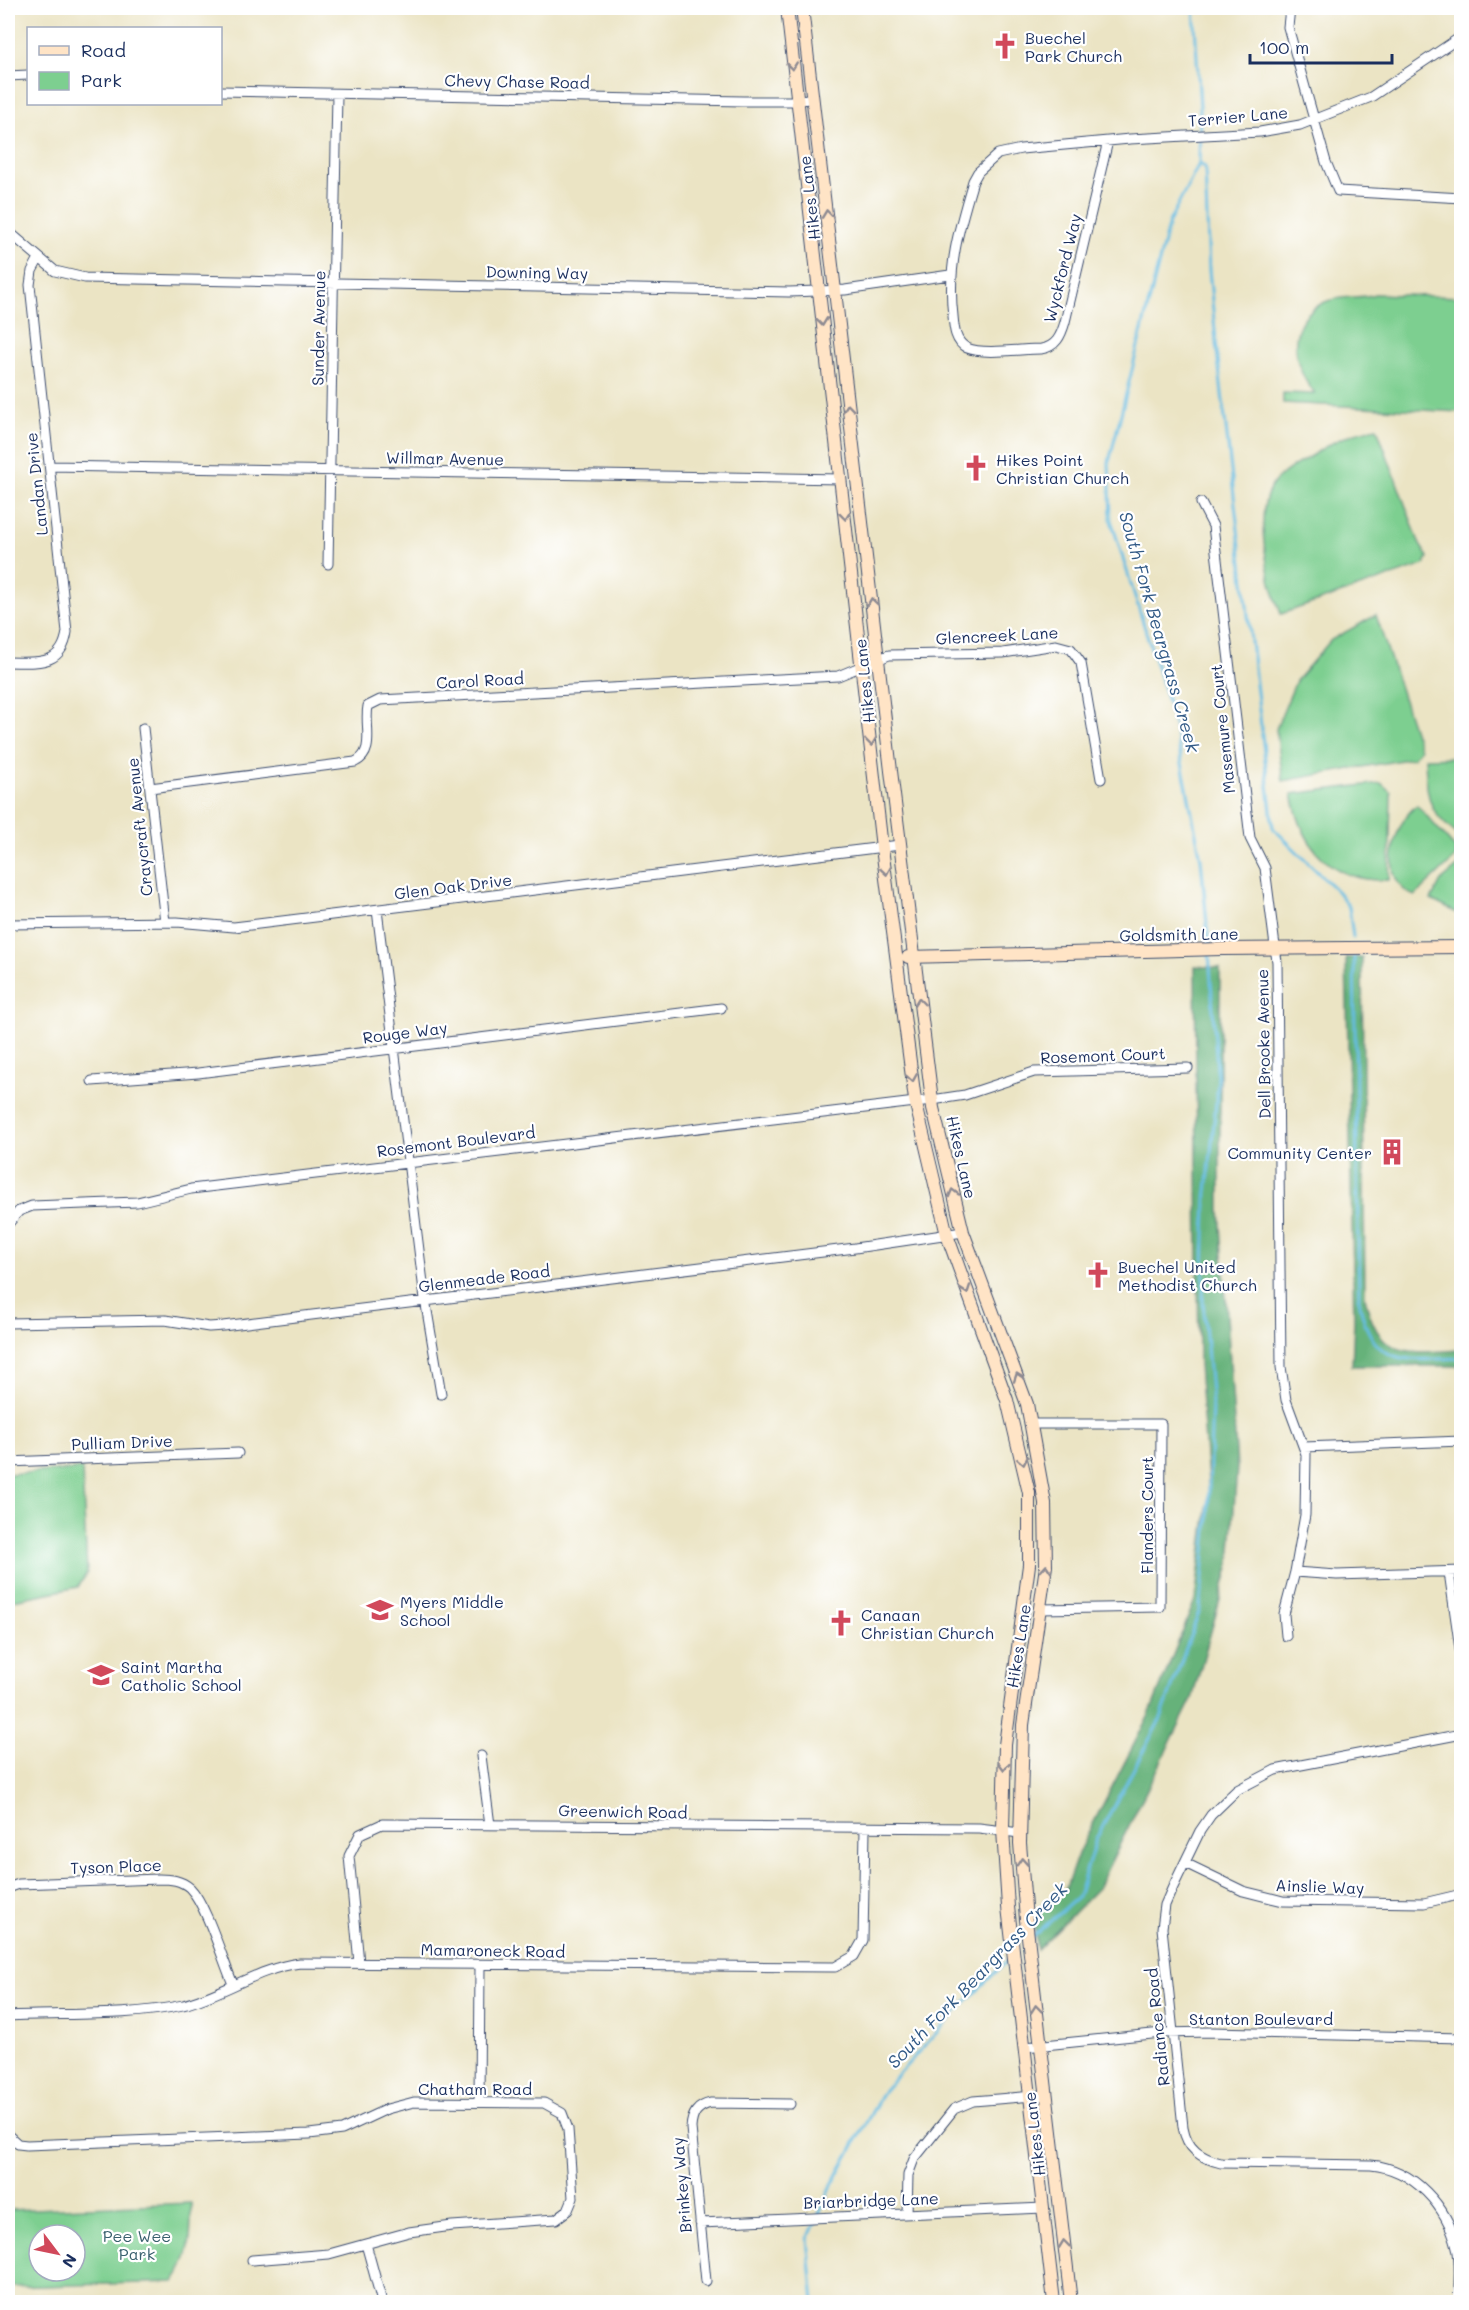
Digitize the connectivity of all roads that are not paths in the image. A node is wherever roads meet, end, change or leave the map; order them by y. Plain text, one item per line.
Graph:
1 (786, 8) edge
2 (802, 8) edge
3 (1290, 8) edge
4 (1461, 36) edge
5 (27, 75) edge
6 (8, 76) edge
7 (222, 91) edge
8 (337, 93) junction
9 (813, 98) junction
10 (796, 101) junction
11 (1314, 120) junction
12 (1108, 141) junction
13 (1461, 198) edge
14 (8, 231) edge
15 (39, 258) junction
16 (950, 275) junction
17 (334, 283) junction
18 (819, 290) junction
19 (837, 290) junction
20 (50, 466) junction
21 (330, 471) junction
22 (841, 479) junction
23 (1202, 503) dead end
24 (328, 564) dead end
25 (879, 660) junction
26 (8, 662) edge
27 (863, 667) junction
28 (143, 728) dead end
29 (1101, 779) dead end
30 (150, 788) junction
31 (900, 845) junction
32 (882, 848) junction
33 (377, 910) junction
34 (165, 922) junction
35 (8, 924) edge
36 (1461, 947) edge
37 (1276, 950) junction
38 (898, 957) junction
39 (914, 957) junction
40 (721, 1008) dead end
41 (394, 1049) junction
42 (1188, 1068) dead end
43 (92, 1081) dead end
44 (915, 1100) junction
45 (932, 1100) junction
46 (409, 1162) junction
47 (8, 1224) edge
48 (963, 1232) junction
49 (947, 1235) junction
50 (425, 1299) junction
51 (8, 1323) edge
52 (441, 1394) dead end
53 (1031, 1424) junction
54 (1461, 1441) edge
55 (1304, 1447) junction
56 (238, 1454) dead end
57 (8, 1462) edge
58 (1461, 1571) edge
59 (1295, 1572) junction
60 (1449, 1572) junction
61 (1040, 1609) junction
62 (1286, 1636) dead end
63 (1461, 1663) edge
64 (1461, 1734) edge
65 (482, 1756) dead end
66 (490, 1825) junction
67 (865, 1829) junction
68 (1003, 1830) junction
69 (1020, 1833) junction
70 (1185, 1863) junction
71 (8, 1888) edge
72 (1461, 1894) edge
73 (359, 1963) junction
74 (480, 1965) junction
75 (233, 1984) junction
76 (8, 2016) edge
77 (1173, 2033) junction
78 (1461, 2038) edge
79 (1041, 2045) junction
80 (1025, 2047) junction
81 (1046, 2095) junction
82 (1029, 2097) junction
83 (479, 2102) junction
84 (790, 2104) dead end
85 (8, 2135) edge
86 (1044, 2208) junction
87 (907, 2214) junction
88 (700, 2223) junction
89 (366, 2244) junction
90 (252, 2260) dead end
91 (706, 2281) dead end
92 (382, 2302) edge
93 (1054, 2302) edge
94 (1071, 2302) edge
95 (1458, 2302) edge

1 -> 10 main road, Hikes Lane
2 - 9 main road, Hikes Lane
3 - 11 street
4 - 11 street, Terrier Lane
5 - 6 street
7 - 8 street, Chevy Chase Road
8 - 10 street, Chevy Chase Road
8 - 17 street, Sunder Avenue
9 - 10 street, Chevy Chase Road
19 -> 9 main road, Hikes Lane
10 - 18 main road, Hikes Lane
11 - 12 street, Terrier Lane
11 - 13 street
12 - 16 street, Terrier Lane
12 - 16 street, Wyckford Way
14 - 15 street, Downing Way
15 - 17 street, Downing Way
15 - 20 street, Landan Drive
16 - 19 street, Downing Way
17 - 18 street, Downing Way
17 - 21 street, Sunder Avenue
18 - 19 street, Downing Way
18 -> 22 main road, Hikes Lane
25 -> 19 main road, Hikes Lane
20 - 21 street, Willmar Avenue
20 - 26 street, Landan Drive
21 - 22 street, Willmar Avenue
21 - 24 street, Sunder Avenue
22 -> 27 main road, Hikes Lane
23 - 37 street, Masemure Court
25 - 27 street, Glencreek Lane
25 - 29 street, Glencreek Lane
25 - 31 main road, Hikes Lane
27 - 30 street, Carol Road
27 -> 32 main road, Hikes Lane
28 - 30 street, Craycraft Avenue
30 - 34 street, Craycraft Avenue
31 - 32 street, Glen Oak Drive
31 - 39 main road, Hikes Lane
32 - 33 street, Glen Oak Drive
32 -> 38 main road, Hikes Lane
33 - 34 street, Glen Oak Drive
33 - 41 street
34 - 35 street, Glen Oak Drive
36 - 37 main road, Goldsmith Lane
37 - 39 main road, Goldsmith Lane
37 - 55 street, Dell Brooke Avenue
38 - 39 main road, Goldsmith Lane
38 -> 44 main road, Hikes Lane
45 -> 39 main road, Hikes Lane
40 - 41 street, Rouge Way
41 - 43 street, Rouge Way
41 - 46 street
42 - 45 street, Rosemont Court
44 - 45 street, Rosemont Court
44 - 46 street, Rosemont Boulevard
44 - 49 main road, Hikes Lane
48 -> 45 main road, Hikes Lane
46 - 47 street, Rosemont Boulevard
46 - 50 street
48 - 49 street, Glenmeade Road
53 -> 48 main road, Hikes Lane
49 - 50 street, Glenmeade Road
49 -> 68 main road, Hikes Lane
50 - 51 street, Glenmeade Road
50 - 52 street
61 -> 53 main road, Hikes Lane
53 - 61 street, Flanders Court
54 - 55 street
55 - 59 street, Dell Brooke Avenue
56 - 57 street, Pulliam Drive
58 - 60 street
59 - 60 street
59 - 62 street, Dell Brooke Avenue
60 - 63 street
61 - 69 main road, Hikes Lane
64 - 70 street, Radiance Road
65 - 66 street
66 - 67 street, Greenwich Road
66 - 73 street, Greenwich Road
67 - 68 street, Greenwich Road
67 - 74 street, Mamaroneck Road
68 - 69 street, Greenwich Road
68 - 80 main road, Hikes Lane
79 -> 69 main road, Hikes Lane
70 - 72 street, Ainslie Way
70 - 77 street, Radiance Road
71 - 75 street, Tyson Place
73 - 74 street, Mamaroneck Road
73 - 75 street, Mamaroneck Road
74 - 83 street
75 - 76 street, Mamaroneck Road
77 - 78 street, Stanton Boulevard
77 - 79 street, Stanton Boulevard
77 - 95 street, Radiance Road
79 - 80 street, Stanton Boulevard
79 - 81 main road, Hikes Lane
80 - 82 main road, Hikes Lane
81 - 82 street
94 -> 81 main road, Hikes Lane
82 - 86 main road, Hikes Lane
82 - 87 street
83 - 85 street, Chatham Road
83 - 89 street, Chatham Road
84 - 88 street, Brinkey Way
86 - 87 street, Briarbridge Lane
86 - 93 main road, Hikes Lane
87 - 88 street, Briarbridge Lane
88 - 91 street, Brinkey Way
89 - 90 street, Chatham Road
89 - 92 street

